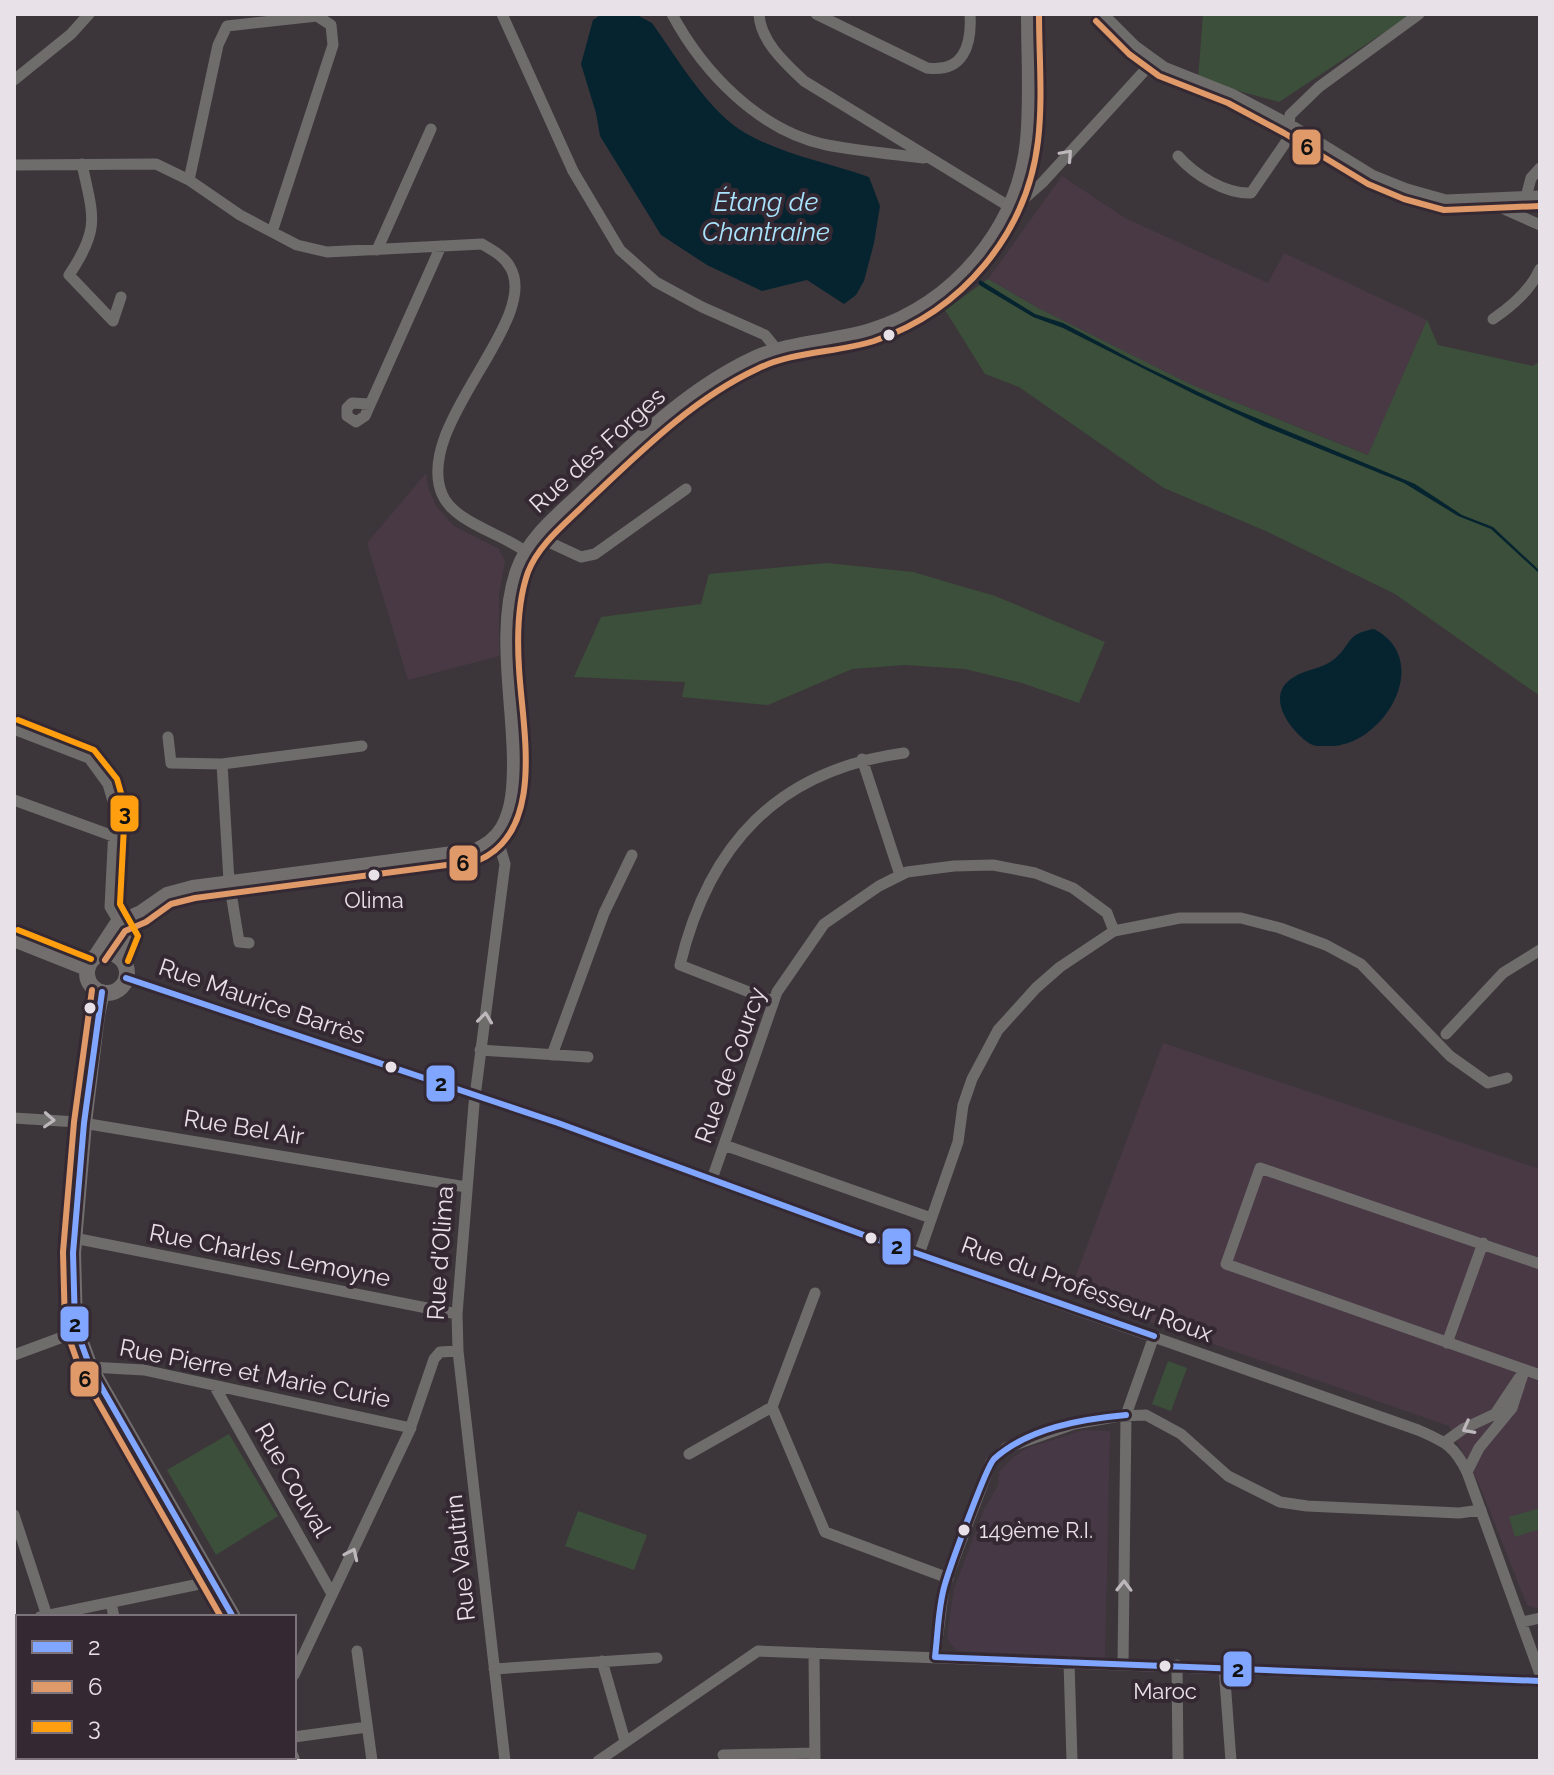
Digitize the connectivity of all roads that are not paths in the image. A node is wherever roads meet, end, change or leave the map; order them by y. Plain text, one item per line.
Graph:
1 (89, 14) edge
2 (502, 14) edge
3 (672, 14) edge
4 (759, 14) edge
5 (816, 14) edge
6 (970, 14) edge
7 (1029, 14) edge
8 (1103, 14) edge
9 (1419, 14) edge
10 (1150, 58) junction
11 (14, 80) edge
12 (1289, 124) junction
13 (431, 129) dead end
14 (1178, 156) dead end
15 (931, 159) junction
16 (82, 164) junction
17 (14, 165) edge
18 (1540, 168) edge
19 (189, 180) junction
20 (1540, 196) edge
21 (1526, 197) junction
22 (1482, 199) junction
23 (1010, 207) junction
24 (1540, 225) edge
25 (272, 232) junction
26 (441, 246) junction
27 (377, 250) junction
28 (1540, 269) edge
29 (121, 297) dead end
30 (1493, 319) dead end
31 (778, 351) junction
32 (370, 404) dead end
33 (686, 489) dead end
34 (538, 537) junction
35 (526, 552) junction
36 (14, 729) edge
37 (168, 737) dead end
38 (362, 746) dead end
39 (904, 753) dead end
40 (862, 759) junction
41 (222, 764) junction
42 (14, 800) edge
43 (113, 836) junction
44 (497, 837) junction
45 (632, 855) dead end
46 (900, 875) junction
47 (229, 881) junction
48 (141, 913) junction
49 (118, 923) junction
50 (1114, 931) junction
51 (128, 937) junction
52 (249, 943) dead end
53 (17, 946) edge
54 (1538, 952) edge
55 (119, 957) junction
56 (92, 961) junction
57 (126, 978) junction
58 (102, 992) junction
59 (772, 1001) junction
60 (1446, 1034) dead end
61 (480, 1050) junction
62 (552, 1055) junction
63 (588, 1057) dead end
64 (1507, 1078) dead end
65 (475, 1096) junction
66 (14, 1118) edge
67 (84, 1123) junction
68 (724, 1145) junction
69 (712, 1179) junction
70 (466, 1187) junction
71 (931, 1218) junction
72 (74, 1238) junction
73 (1483, 1243) junction
74 (919, 1254) junction
75 (1540, 1264) edge
76 (815, 1293) dead end
77 (457, 1314) junction
78 (76, 1334) junction
79 (1154, 1336) junction
80 (1447, 1343) junction
81 (458, 1351) junction
82 (14, 1355) edge
83 (90, 1367) junction
84 (1524, 1371) junction
85 (1540, 1375) edge
86 (215, 1387) junction
87 (772, 1407) junction
88 (1126, 1415) junction
89 (411, 1428) junction
90 (1445, 1442) junction
91 (689, 1454) dead end
92 (1467, 1472) junction
93 (1481, 1510) junction
94 (14, 1515) edge
95 (948, 1578) junction
96 (214, 1581) junction
97 (332, 1594) junction
98 (111, 1603) junction
99 (44, 1615) edge
100 (49, 1615) edge
101 (114, 1615) edge
102 (232, 1615) edge
103 (1540, 1618) edge
104 (1522, 1622) junction
105 (357, 1651) dead end
106 (814, 1653) junction
107 (935, 1657) junction
108 (657, 1658) dead end
109 (602, 1661) junction
110 (1069, 1662) junction
111 (1123, 1664) junction
112 (1177, 1665) junction
113 (1224, 1667) junction
114 (494, 1669) junction
115 (296, 1671) edge
116 (1540, 1674) edge
117 (1540, 1681) edge
118 (367, 1727) junction
119 (296, 1737) edge
120 (625, 1741) junction
121 (723, 1755) dead end
122 (815, 1757) edge
123 (372, 1761) edge
124 (505, 1761) edge
125 (598, 1761) edge
126 (1072, 1761) edge
127 (1178, 1761) edge
128 (1231, 1761) edge

1 - 11 street
2 - 31 street
3 - 15 street
4 - 15 street
5 - 6 street
7 - 23 main road, Rue des Forges
8 - 10 street
9 - 12 street
10 - 12 street
23 -> 10 street
12 - 14 street
12 - 22 street
13 - 27 street
15 - 23 street
16 - 17 street
16 - 19 street
16 - 29 street
18 - 21 street
19 - 25 street
19 - 25 street
20 - 21 street
21 - 22 street
22 - 24 street
23 - 31 main road, Rue des Forges
25 - 27 street
26 - 27 street
26 - 32 street
26 - 35 street
28 - 30 street
31 - 34 main road, Rue des Forges
33 - 34 street
34 - 35 main road, Rue des Forges
35 - 44 main road, Rue des Forges
36 - 43 street
37 - 41 street
38 - 41 street
39 - 40 street
40 - 46 street
40 - 59 street
41 - 47 street
42 - 43 street
43 - 49 street
44 - 47 main road
61 -> 44 street, Rue d'Olima
45 - 62 street
46 - 50 street, Rue de Courcy
46 - 59 street, Rue de Courcy
47 - 48 main road
47 - 52 street
48 - 49 main road
48 - 51 main road
49 - 51 street
49 - 56 main road
50 - 64 street
50 - 71 street
51 - 55 main road
53 - 56 main road
54 - 60 street
55 - 56 main road
55 - 57 main road
56 - 58 main road
57 - 58 main road
57 - 65 street, Rue Maurice Barrès
58 - 67 main road
59 - 68 street, Rue de Courcy
61 - 62 street
61 - 65 street, Rue d'Olima
62 - 63 street
65 - 69 street, Rue du Professeur Roux
65 - 70 street, Rue d'Olima
66 -> 67 street, Rue Bel Air
67 - 70 street, Rue Bel Air
67 - 72 main road
68 - 69 street, Rue de Courcy
68 - 71 street
69 - 74 street, Rue du Professeur Roux
70 - 77 street, Rue d'Olima
71 - 74 street
72 - 77 street, Rue Charles Lemoyne
72 - 78 main road
73 - 75 street
73 - 80 street
73 - 80 street
74 - 79 street, Rue du Professeur Roux
76 - 87 street
77 - 81 street, Rue d'Olima
78 - 82 street
78 - 83 main road
79 - 88 street
79 - 90 street, Rue du Professeur Roux
80 - 84 street
81 - 89 street, Rue d'Olima
81 - 114 street, Rue Vautrin
83 - 86 street, Rue Pierre et Marie Curie
83 - 96 main road
84 - 85 street
84 -> 90 street
84 - 92 street
86 - 89 street, Rue Pierre et Marie Curie
86 - 97 street, Rue Couval
87 - 91 street
87 - 95 street
88 - 93 street
88 - 95 street
111 -> 88 street
97 -> 89 street, Rue d'Olima
90 - 92 street
92 - 93 street
93 - 104 street
94 - 99 street
95 - 107 street
96 - 98 street
96 - 102 main road
97 - 115 street, Rue d'Olima
98 - 100 street
98 - 101 street
103 - 104 street
104 - 116 street
105 - 118 street
106 - 107 street
106 - 120 street
106 - 122 street
107 - 110 street
108 - 109 street
109 - 114 street
109 - 120 street
110 - 111 street
110 - 126 street
111 - 112 street
112 - 113 street
112 - 127 street
113 - 117 street
113 - 128 street
114 - 124 street, Rue Vautrin
118 - 119 street
118 - 123 street
120 - 125 street
121 - 122 street

